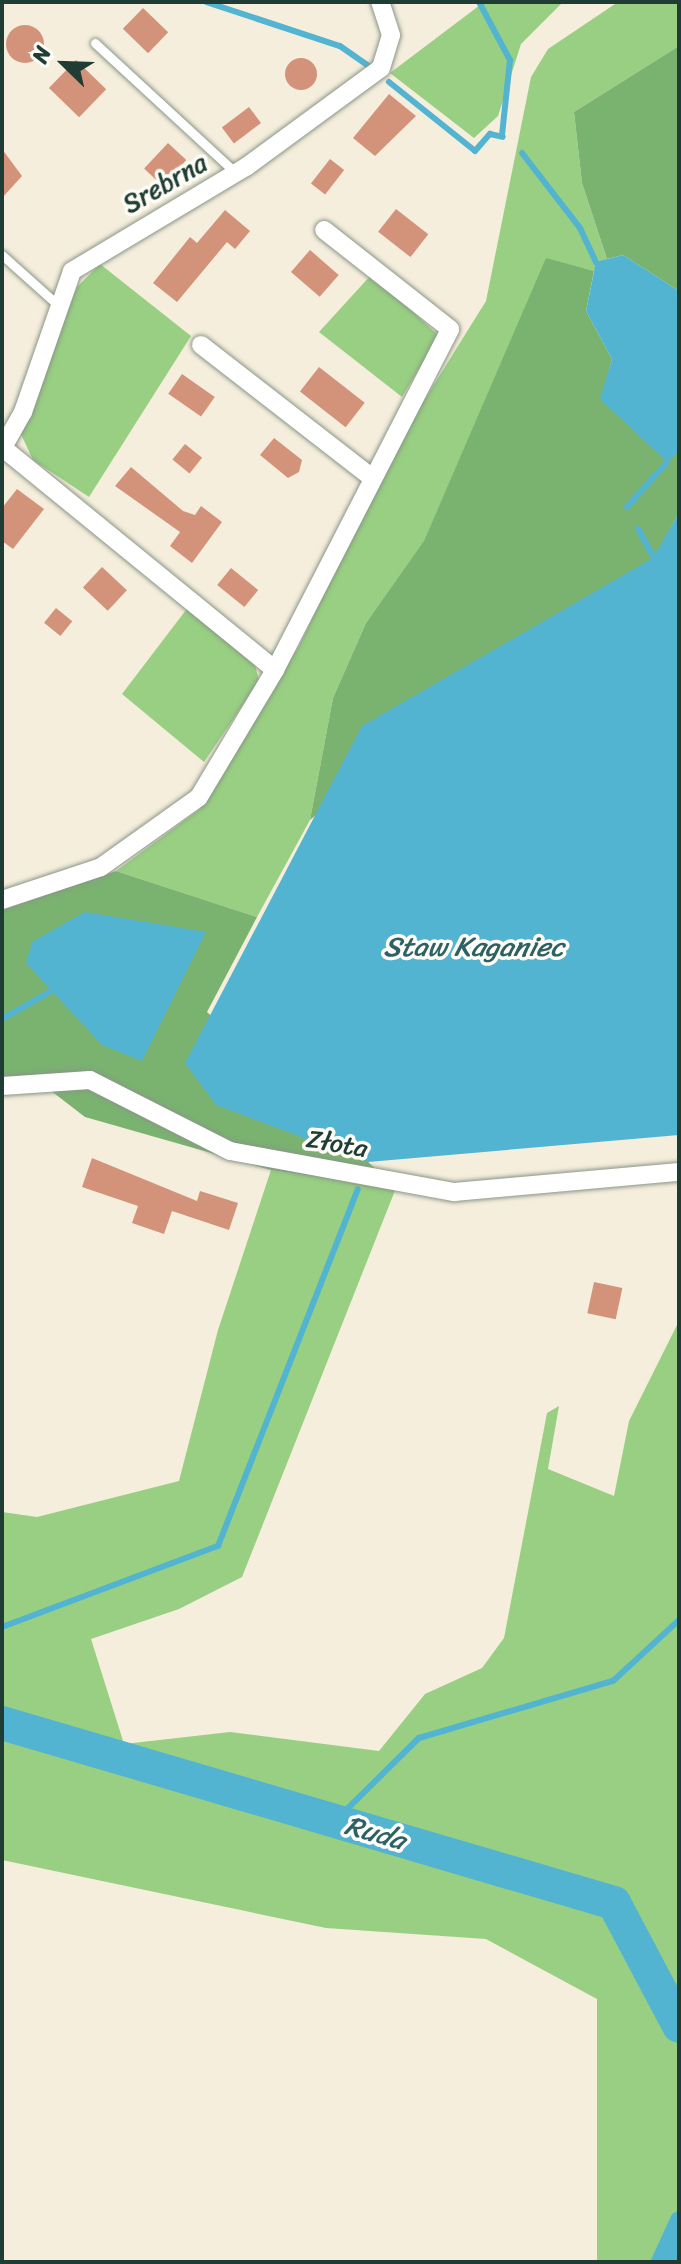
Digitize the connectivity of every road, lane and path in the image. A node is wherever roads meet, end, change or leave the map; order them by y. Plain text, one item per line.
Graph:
1 (380, 2) edge
2 (95, 43) dead end
3 (236, 173) junction
4 (324, 230) dead end
5 (2, 255) edge
6 (58, 305) junction
7 (201, 345) dead end
8 (2, 448) edge
9 (371, 477) junction
10 (275, 670) junction
11 (2, 900) edge
12 (2, 1086) edge
13 (679, 1172) edge

1 - 3 street, Srebrna
2 - 3 lane
3 - 6 street, Srebrna
4 - 9 street
5 - 6 lane
6 - 8 street, Srebrna
7 - 9 street
8 - 10 street
9 - 10 street
10 - 11 street
12 - 13 street, Złota

